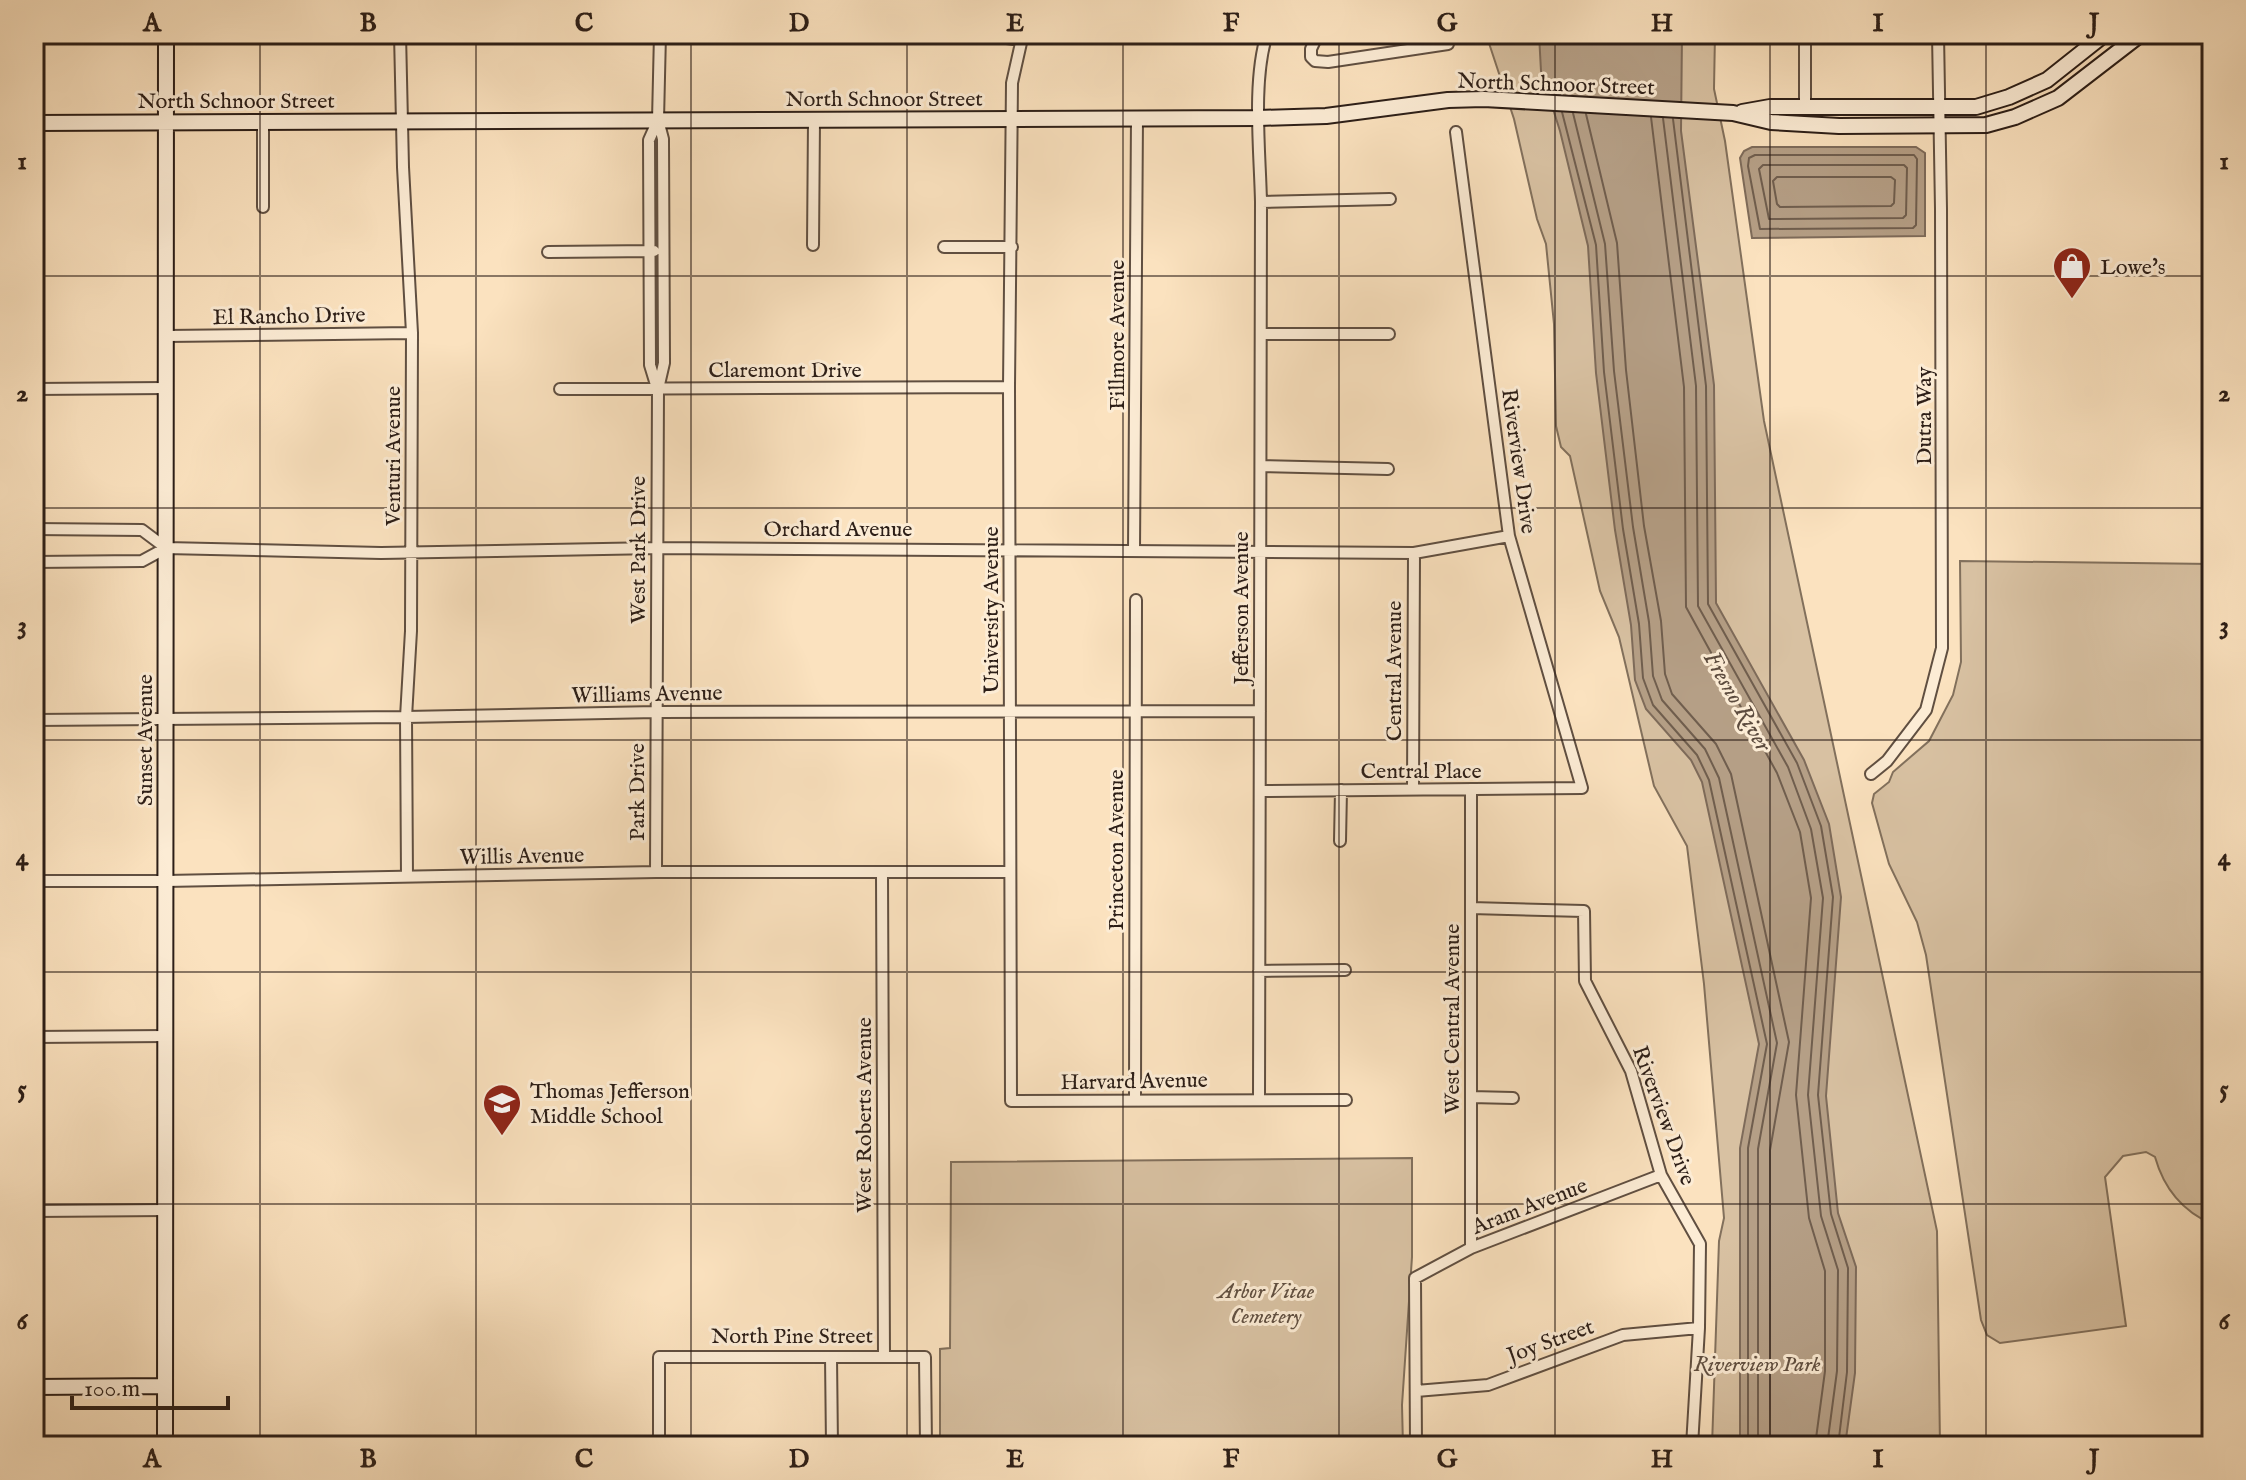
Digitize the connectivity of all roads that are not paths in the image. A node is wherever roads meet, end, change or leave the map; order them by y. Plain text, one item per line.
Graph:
1 (166, 34) edge
2 (400, 34) edge
3 (660, 34) edge
4 (979, 34) edge
5 (1267, 34) edge
6 (1318, 34) edge
7 (1419, 34) edge
8 (1805, 34) edge
9 (1938, 34) edge
10 (2105, 34) edge
11 (2141, 34) edge
12 (1022, 37) edge
13 (1448, 44) dead end
14 (1420, 47) junction
15 (1805, 106) junction
16 (1939, 107) junction
17 (1733, 113) junction
18 (1137, 118) junction
19 (1259, 118) junction
20 (1012, 119) junction
21 (658, 120) junction
22 (814, 120) junction
23 (401, 121) junction
24 (263, 122) junction
25 (34, 123) edge
26 (166, 123) junction
27 (1939, 126) junction
28 (1456, 132) dead end
29 (1390, 199) dead end
30 (1261, 202) junction
31 (263, 207) dead end
32 (813, 245) dead end
33 (944, 247) dead end
34 (1012, 247) junction
35 (664, 250) junction
36 (650, 251) junction
37 (548, 252) dead end
38 (412, 333) junction
39 (1261, 334) junction
40 (1389, 334) dead end
41 (166, 336) junction
42 (1009, 387) junction
43 (166, 388) junction
44 (34, 389) edge
45 (560, 389) dead end
46 (658, 389) junction
47 (1261, 466) junction
48 (1388, 469) dead end
49 (34, 529) edge
50 (1509, 536) junction
51 (166, 548) junction
52 (657, 548) junction
53 (1010, 549) junction
54 (1134, 551) junction
55 (1260, 551) junction
56 (411, 553) junction
57 (1414, 553) junction
58 (34, 562) edge
59 (1136, 600) dead end
60 (1260, 711) junction
61 (656, 712) junction
62 (1010, 712) junction
63 (1136, 712) junction
64 (406, 717) junction
65 (166, 719) junction
66 (34, 720) edge
67 (1871, 774) dead end
68 (1582, 788) joint
69 (1471, 789) junction
70 (1341, 790) junction
71 (1413, 790) junction
72 (1260, 791) junction
73 (1340, 841) dead end
74 (656, 872) junction
75 (1010, 872) junction
76 (882, 874) junction
77 (407, 877) junction
78 (34, 881) edge
79 (166, 881) junction
80 (1471, 908) junction
81 (1345, 970) dead end
82 (1259, 971) junction
83 (166, 1036) junction
84 (34, 1037) edge
85 (1471, 1097) junction
86 (1513, 1098) dead end
87 (1259, 1099) junction
88 (1135, 1100) junction
89 (1346, 1100) dead end
90 (1011, 1101) joint
91 (1661, 1175) junction
92 (166, 1210) junction
93 (34, 1211) edge
94 (1471, 1248) junction
95 (1699, 1328) junction
96 (884, 1356) junction
97 (831, 1357) junction
98 (165, 1386) junction
99 (34, 1387) edge
100 (1416, 1391) junction
101 (165, 1446) edge
102 (659, 1446) edge
103 (832, 1446) edge
104 (926, 1446) edge
105 (1416, 1446) edge
106 (1692, 1446) edge

1 - 26 street, Sunset Avenue
2 - 23 street, Venturi Avenue
3 - 21 street, West Park Drive
4 - 12 street
5 - 19 street
6 - 14 street
7 - 14 street
8 - 15 street
9 - 16 street, Dutra Way
10 - 16 street, North Schnoor Street
11 - 27 street, North Schnoor Street
12 - 20 street, University Avenue
13 - 14 street
15 - 16 street, North Schnoor Street
15 - 17 street, North Schnoor Street
16 - 27 street, Dutra Way
17 - 19 street, North Schnoor Street
17 - 27 street, North Schnoor Street
18 - 19 street, North Schnoor Street
18 - 20 street, North Schnoor Street
18 - 54 street, Fillmore Avenue
19 - 30 street, Jefferson Avenue
20 - 22 street, North Schnoor Street
20 - 34 street, University Avenue
21 - 22 street, North Schnoor Street
21 - 23 street, North Schnoor Street
21 - 35 street, West Park Drive
21 - 36 street, West Park Drive
22 - 32 street
23 - 24 street, North Schnoor Street
23 - 38 street, Venturi Avenue
24 - 26 street, North Schnoor Street
24 - 31 street
25 - 26 street, North Schnoor Street
26 - 41 street, Sunset Avenue
27 - 67 street, Dutra Way
28 - 50 street, Riverview Drive
29 - 30 street
30 - 39 street, Jefferson Avenue
33 - 34 street
34 - 42 street, University Avenue
35 - 36 street
35 - 46 street, West Park Drive
36 - 37 street
36 - 46 street, West Park Drive
38 - 41 street, El Rancho Drive
38 - 56 street, Venturi Avenue
39 - 40 street
39 - 47 street, Jefferson Avenue
41 - 43 street, Sunset Avenue
42 - 46 street, Claremont Drive
42 - 53 street, University Avenue
43 - 44 street
43 - 51 street, Sunset Avenue
45 - 46 street, Claremont Drive
46 - 52 street, West Park Drive
47 - 48 street
47 - 55 street, Jefferson Avenue
49 - 51 street
50 - 57 street, Orchard Avenue
50 - 68 street, Riverview Drive
51 - 56 street, Orchard Avenue
51 - 58 street
51 - 65 street, Sunset Avenue
52 - 53 street, Orchard Avenue
52 - 56 street, Orchard Avenue
52 - 61 street, West Park Drive
53 - 54 street, Orchard Avenue
53 - 62 street, University Avenue
54 - 55 street, Orchard Avenue
55 - 57 street, Orchard Avenue
55 - 60 street, Jefferson Avenue
56 - 64 street, Venturi Avenue
57 - 71 street, Central Avenue
59 - 63 street, Princeton Avenue
60 - 63 street, Williams Avenue
60 - 72 street, Jefferson Avenue
61 - 62 street, Williams Avenue
61 - 64 street, Williams Avenue
61 - 74 street, Park Drive
62 - 63 street, Williams Avenue
62 - 75 street, University Avenue
63 - 88 street, Princeton Avenue
64 - 65 street, Williams Avenue
64 - 77 street, Venturi Avenue
65 - 66 street, Williams Avenue
65 - 79 street, Sunset Avenue
68 - 69 street, Central Place
69 - 71 street, Central Place
69 - 80 street, West Central Avenue
70 - 71 street, Central Place
70 - 72 street, Central Place
70 - 73 street
72 - 82 street, Jefferson Avenue
74 - 76 street, Willis Avenue
74 - 77 street, Willis Avenue
75 - 76 street, Willis Avenue
75 - 90 street, University Avenue
76 - 96 street, West Roberts Avenue
77 - 79 street, Willis Avenue
78 - 79 street, Willis Avenue
79 - 83 street, Sunset Avenue
80 - 85 street, West Central Avenue
80 - 91 street, Riverview Drive
81 - 82 street
82 - 87 street, Jefferson Avenue
83 - 84 street
83 - 92 street, Sunset Avenue
85 - 86 street
85 - 94 street, West Central Avenue
87 - 88 street, Harvard Avenue
87 - 89 street, Harvard Avenue
88 - 90 street, Harvard Avenue
91 - 94 street, Aram Avenue
91 - 95 street, Riverview Drive
92 - 93 street
92 - 98 street, Sunset Avenue
94 - 100 street, Aram Avenue
95 - 100 street, Joy Street
95 - 106 street, Riverview Drive
96 - 97 street, North Pine Street
96 - 104 street, North Pine Street
97 - 102 street, North Pine Street
97 - 103 street
98 - 99 street
98 - 101 street, Sunset Avenue
100 - 105 street

